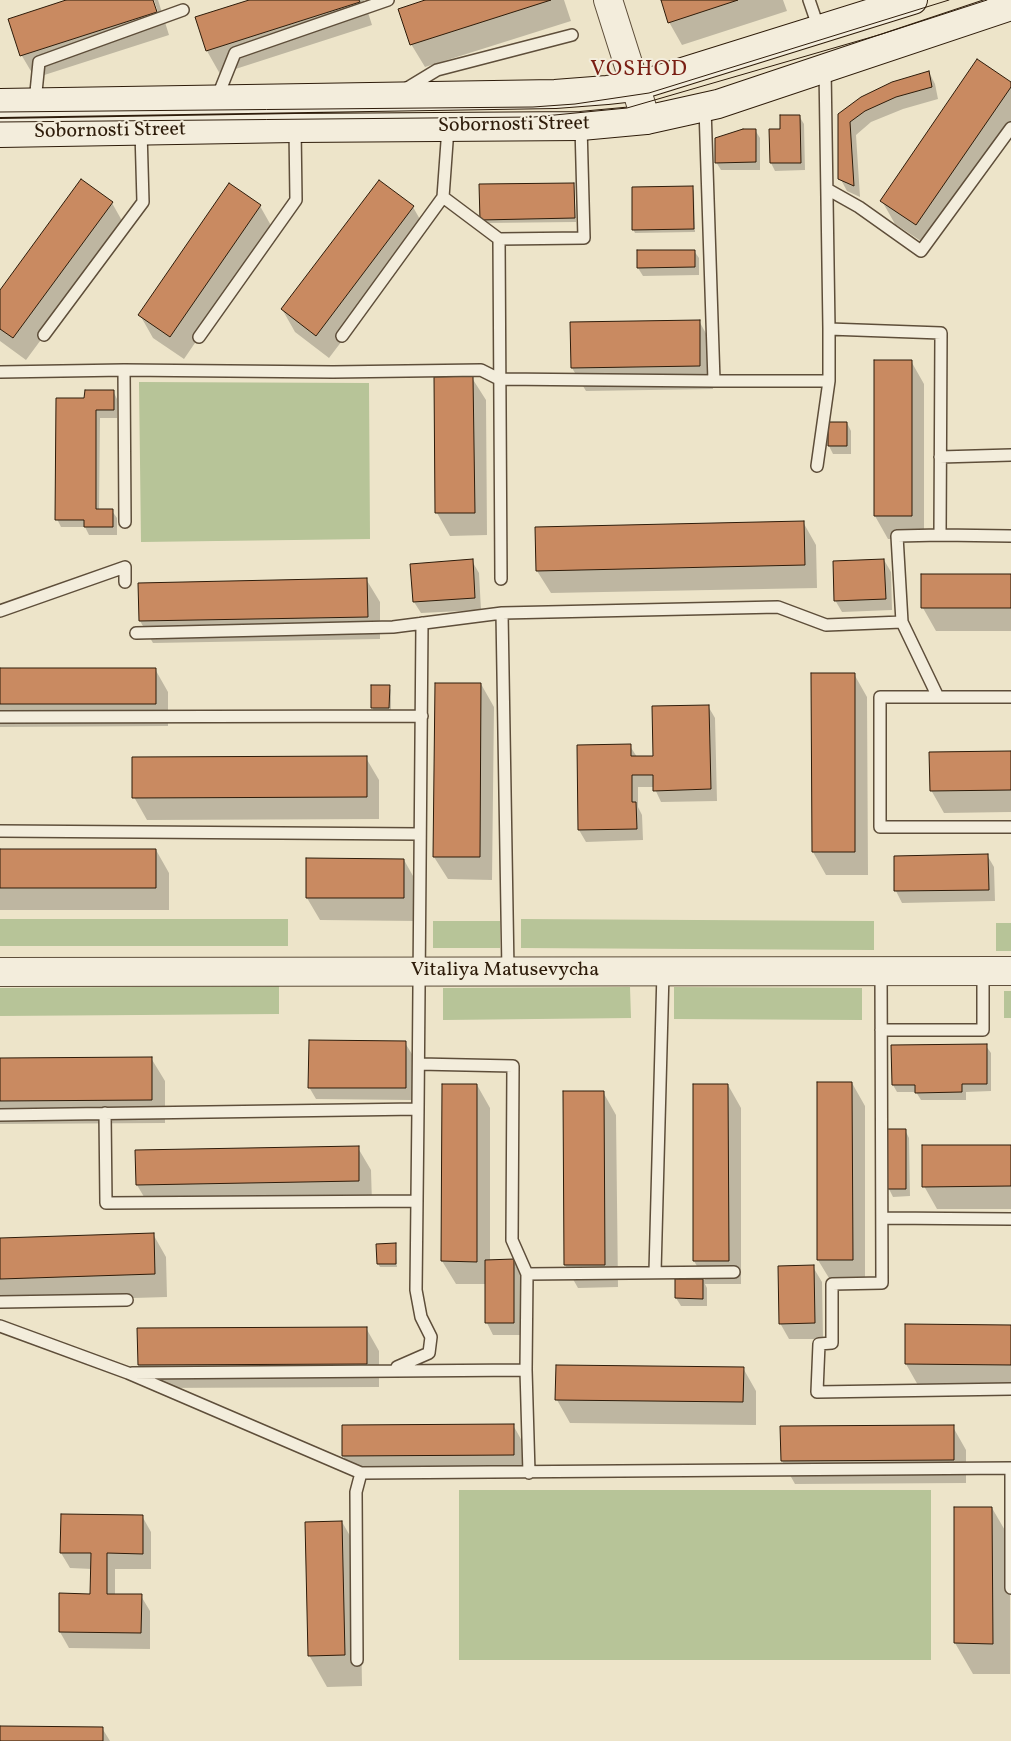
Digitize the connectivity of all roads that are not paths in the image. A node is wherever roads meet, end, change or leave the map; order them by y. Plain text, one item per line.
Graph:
1 (388, 0) edge
2 (608, 0) edge
3 (808, 0) edge
4 (913, 0) edge
5 (1011, 6) edge
6 (183, 10) dead end
7 (820, 31) junction
8 (572, 35) dead end
9 (825, 68) junction
10 (634, 87) junction
11 (394, 97) junction
12 (218, 98) junction
13 (0, 103) edge
14 (35, 103) junction
15 (705, 108) junction
16 (646, 120) junction
17 (581, 126) junction
18 (295, 128) junction
19 (448, 128) junction
20 (1011, 128) edge
21 (141, 131) junction
22 (0, 133) edge
23 (827, 189) junction
24 (443, 197) junction
25 (499, 239) junction
26 (829, 329) junction
27 (44, 335) dead end
28 (342, 336) dead end
29 (199, 337) dead end
30 (124, 370) junction
31 (0, 372) edge
32 (499, 379) junction
33 (714, 381) junction
34 (829, 381) junction
35 (1011, 455) edge
36 (940, 457) junction
37 (817, 466) dead end
38 (125, 522) dead end
39 (940, 536) junction
40 (1011, 536) edge
41 (501, 579) dead end
42 (125, 582) dead end
43 (0, 611) edge
44 (502, 613) junction
45 (902, 622) junction
46 (422, 623) junction
47 (136, 632) dead end
48 (938, 697) junction
49 (1011, 697) edge
50 (422, 716) junction
51 (0, 717) edge
52 (1011, 827) edge
53 (0, 831) edge
54 (420, 834) junction
55 (419, 971) junction
56 (508, 971) junction
57 (663, 971) junction
58 (881, 971) junction
59 (983, 971) junction
60 (1011, 971) edge
61 (0, 972) edge
62 (881, 1030) junction
63 (419, 1064) junction
64 (418, 1110) junction
65 (105, 1113) junction
66 (0, 1115) edge
67 (417, 1201) junction
68 (883, 1218) junction
69 (1011, 1219) edge
70 (655, 1272) junction
71 (734, 1272) dead end
72 (527, 1274) junction
73 (127, 1300) dead end
74 (0, 1302) edge
75 (0, 1326) edge
76 (526, 1370) junction
77 (384, 1371) junction
78 (128, 1373) junction
79 (1011, 1388) edge
80 (1011, 1470) edge
81 (529, 1472) junction
82 (361, 1473) junction
83 (1011, 1578) edge
84 (1011, 1588) edge
85 (357, 1660) dead end

1 - 12 lane
2 - 10 main road
3 - 7 lane
4 - 7 main road, Sobornosti Street
5 - 9 main road, Sobornosti Street
6 - 14 lane
7 - 10 main road, Sobornosti Street
8 - 11 lane
9 - 15 main road, Sobornosti Street
9 - 23 lane
10 - 11 main road, Sobornosti Street
10 - 16 main road
11 - 12 main road, Sobornosti Street
12 - 14 main road, Sobornosti Street
13 - 14 main road, Sobornosti Street
15 - 16 main road, Sobornosti Street
15 - 33 lane
16 - 17 main road, Sobornosti Street
17 - 19 main road, Sobornosti Street
17 - 25 lane
18 - 19 main road, Sobornosti Street
18 - 21 main road, Sobornosti Street
18 - 29 lane
19 - 24 lane
20 - 23 lane
21 - 22 main road, Sobornosti Street
21 - 27 lane
23 - 26 lane
24 - 25 lane
24 - 28 lane
25 - 32 lane
26 - 34 lane
26 - 36 lane
30 - 31 lane
30 - 32 lane
30 - 38 lane
32 - 33 lane
32 - 41 lane
33 - 34 lane
34 - 37 lane
35 - 36 lane
36 - 39 lane
39 - 40 lane
39 - 45 lane
42 - 43 lane
44 - 45 lane
44 - 46 lane
44 - 56 lane
45 - 48 lane
46 - 47 lane
46 - 50 lane
48 - 49 lane
48 - 52 lane
50 - 51 lane
50 - 54 lane
53 - 54 lane
54 - 55 lane
55 - 56 main road, Vitaliya Matusevycha
55 - 61 main road, Vitaliya Matusevycha
55 - 63 lane
56 - 57 main road, Vitaliya Matusevycha
57 - 58 main road, Vitaliya Matusevycha
57 - 70 lane
58 - 59 main road, Vitaliya Matusevycha
58 - 62 lane
59 - 60 main road, Vitaliya Matusevycha
59 - 62 lane
62 - 68 lane
63 - 64 lane
63 - 72 lane
64 - 65 lane
64 - 67 lane
65 - 66 lane
65 - 67 lane
67 - 77 lane
68 - 69 lane
68 - 79 lane
70 - 71 lane
70 - 72 lane
72 - 76 lane
73 - 74 lane
75 - 78 lane
76 - 77 lane
76 - 81 lane
77 - 78 lane
78 - 82 lane
80 - 81 lane
80 - 83 lane
81 - 82 lane
82 - 85 lane
83 - 84 lane

